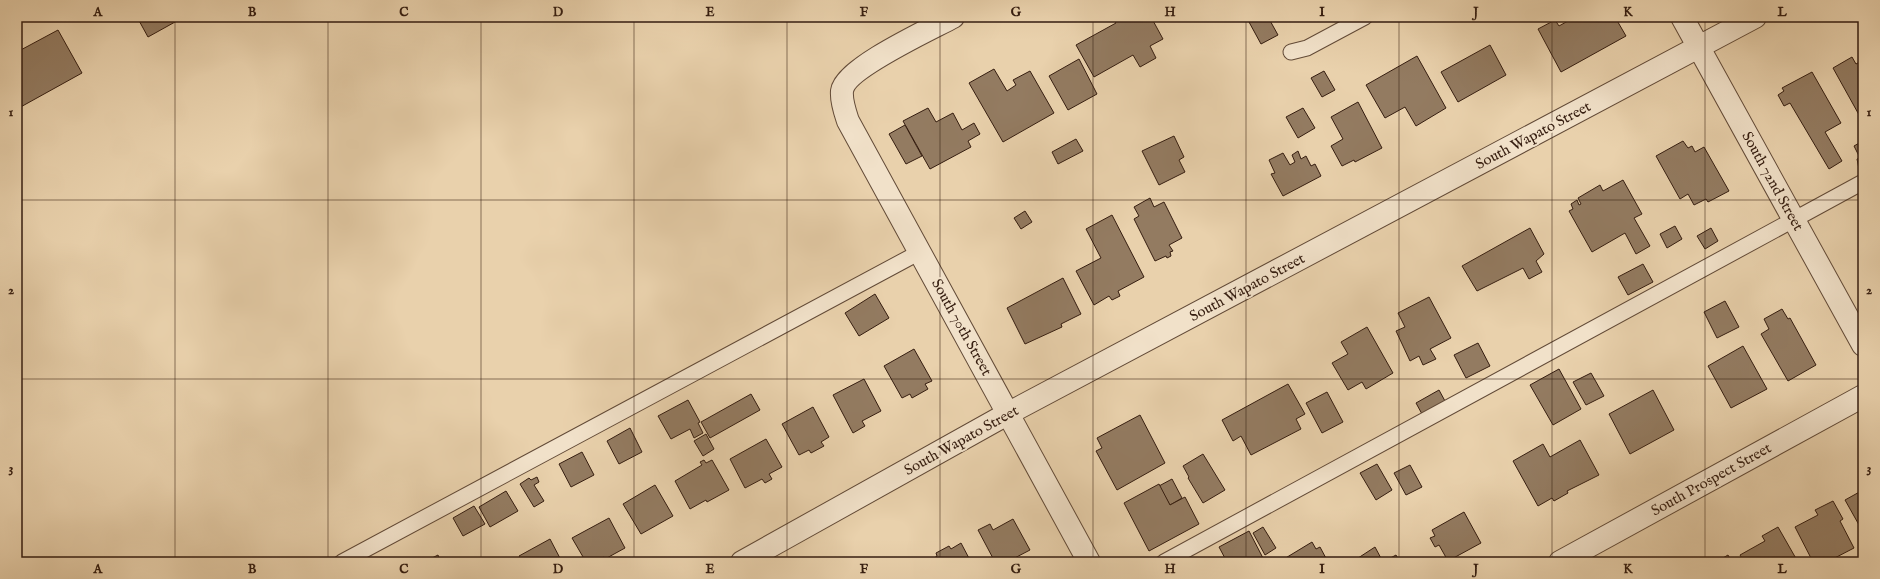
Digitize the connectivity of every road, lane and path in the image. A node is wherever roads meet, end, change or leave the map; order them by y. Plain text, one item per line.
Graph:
1 (953, 17) edge
2 (1365, 17) edge
3 (1682, 17) edge
4 (1755, 17) edge
5 (1699, 47) junction
6 (1291, 52) dead end
7 (1863, 182) edge
8 (1794, 219) junction
9 (920, 252) junction
10 (1863, 345) edge
11 (1863, 396) edge
12 (1009, 414) junction
13 (342, 562) edge
14 (742, 562) edge
15 (1089, 562) edge
16 (1164, 562) edge
17 (1560, 562) edge

1 - 9 street, South 70th Street
2 - 6 lane
3 - 5 street, South 72nd Street
4 - 5 street, South Wapato Street
5 - 8 street, South 72nd Street
5 - 12 street, South Wapato Street
7 - 8 lane
8 - 10 street, South 72nd Street
8 - 16 lane
9 - 12 street, South 70th Street
9 - 13 lane
11 - 17 street, South Prospect Street
12 - 14 street, South Wapato Street
12 - 15 street, South 70th Street

